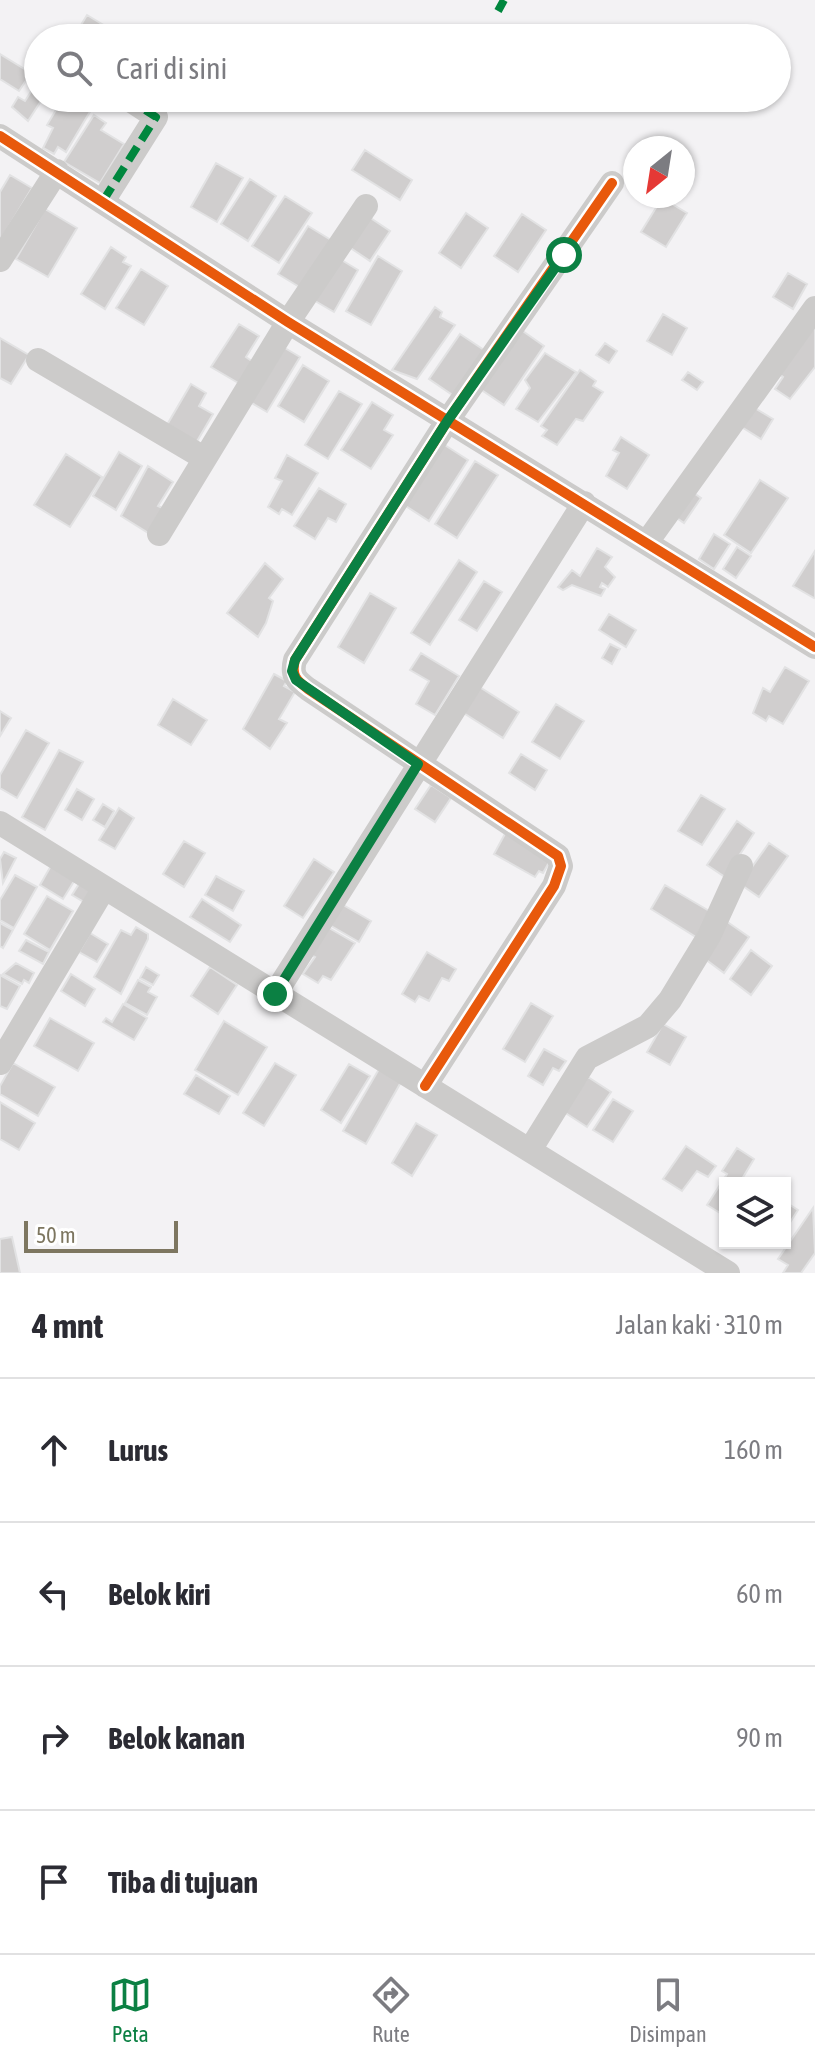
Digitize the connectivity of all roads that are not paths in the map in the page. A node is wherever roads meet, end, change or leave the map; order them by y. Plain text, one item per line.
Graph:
1 (148, 112) edge
2 (0, 136) edge
3 (57, 171) junction
4 (612, 183) dead end
5 (103, 201) junction
6 (366, 206) dead end
7 (0, 260) edge
8 (815, 308) edge
9 (288, 322) junction
10 (38, 360) dead end
11 (448, 420) junction
12 (204, 458) junction
13 (584, 503) junction
14 (159, 534) dead end
15 (647, 542) junction
16 (815, 647) edge
17 (418, 764) junction
18 (0, 823) edge
19 (741, 866) dead end
20 (104, 888) junction
21 (275, 994) junction
22 (0, 1063) edge
23 (425, 1086) junction
24 (530, 1150) junction
25 (728, 1273) edge

1 - 5 street
2 - 3 street
3 - 5 street
3 - 7 street
4 - 11 street
5 - 9 street
6 - 9 street
8 - 15 street
9 - 11 street
9 - 12 street
10 - 12 street
11 - 13 street
11 - 17 street
12 - 14 street
13 - 15 street
13 - 17 street
15 - 16 street
17 - 21 street
17 - 23 street
18 - 20 street
19 - 24 street
20 - 21 street
20 - 22 street
21 - 23 street
23 - 24 street
24 - 25 street

